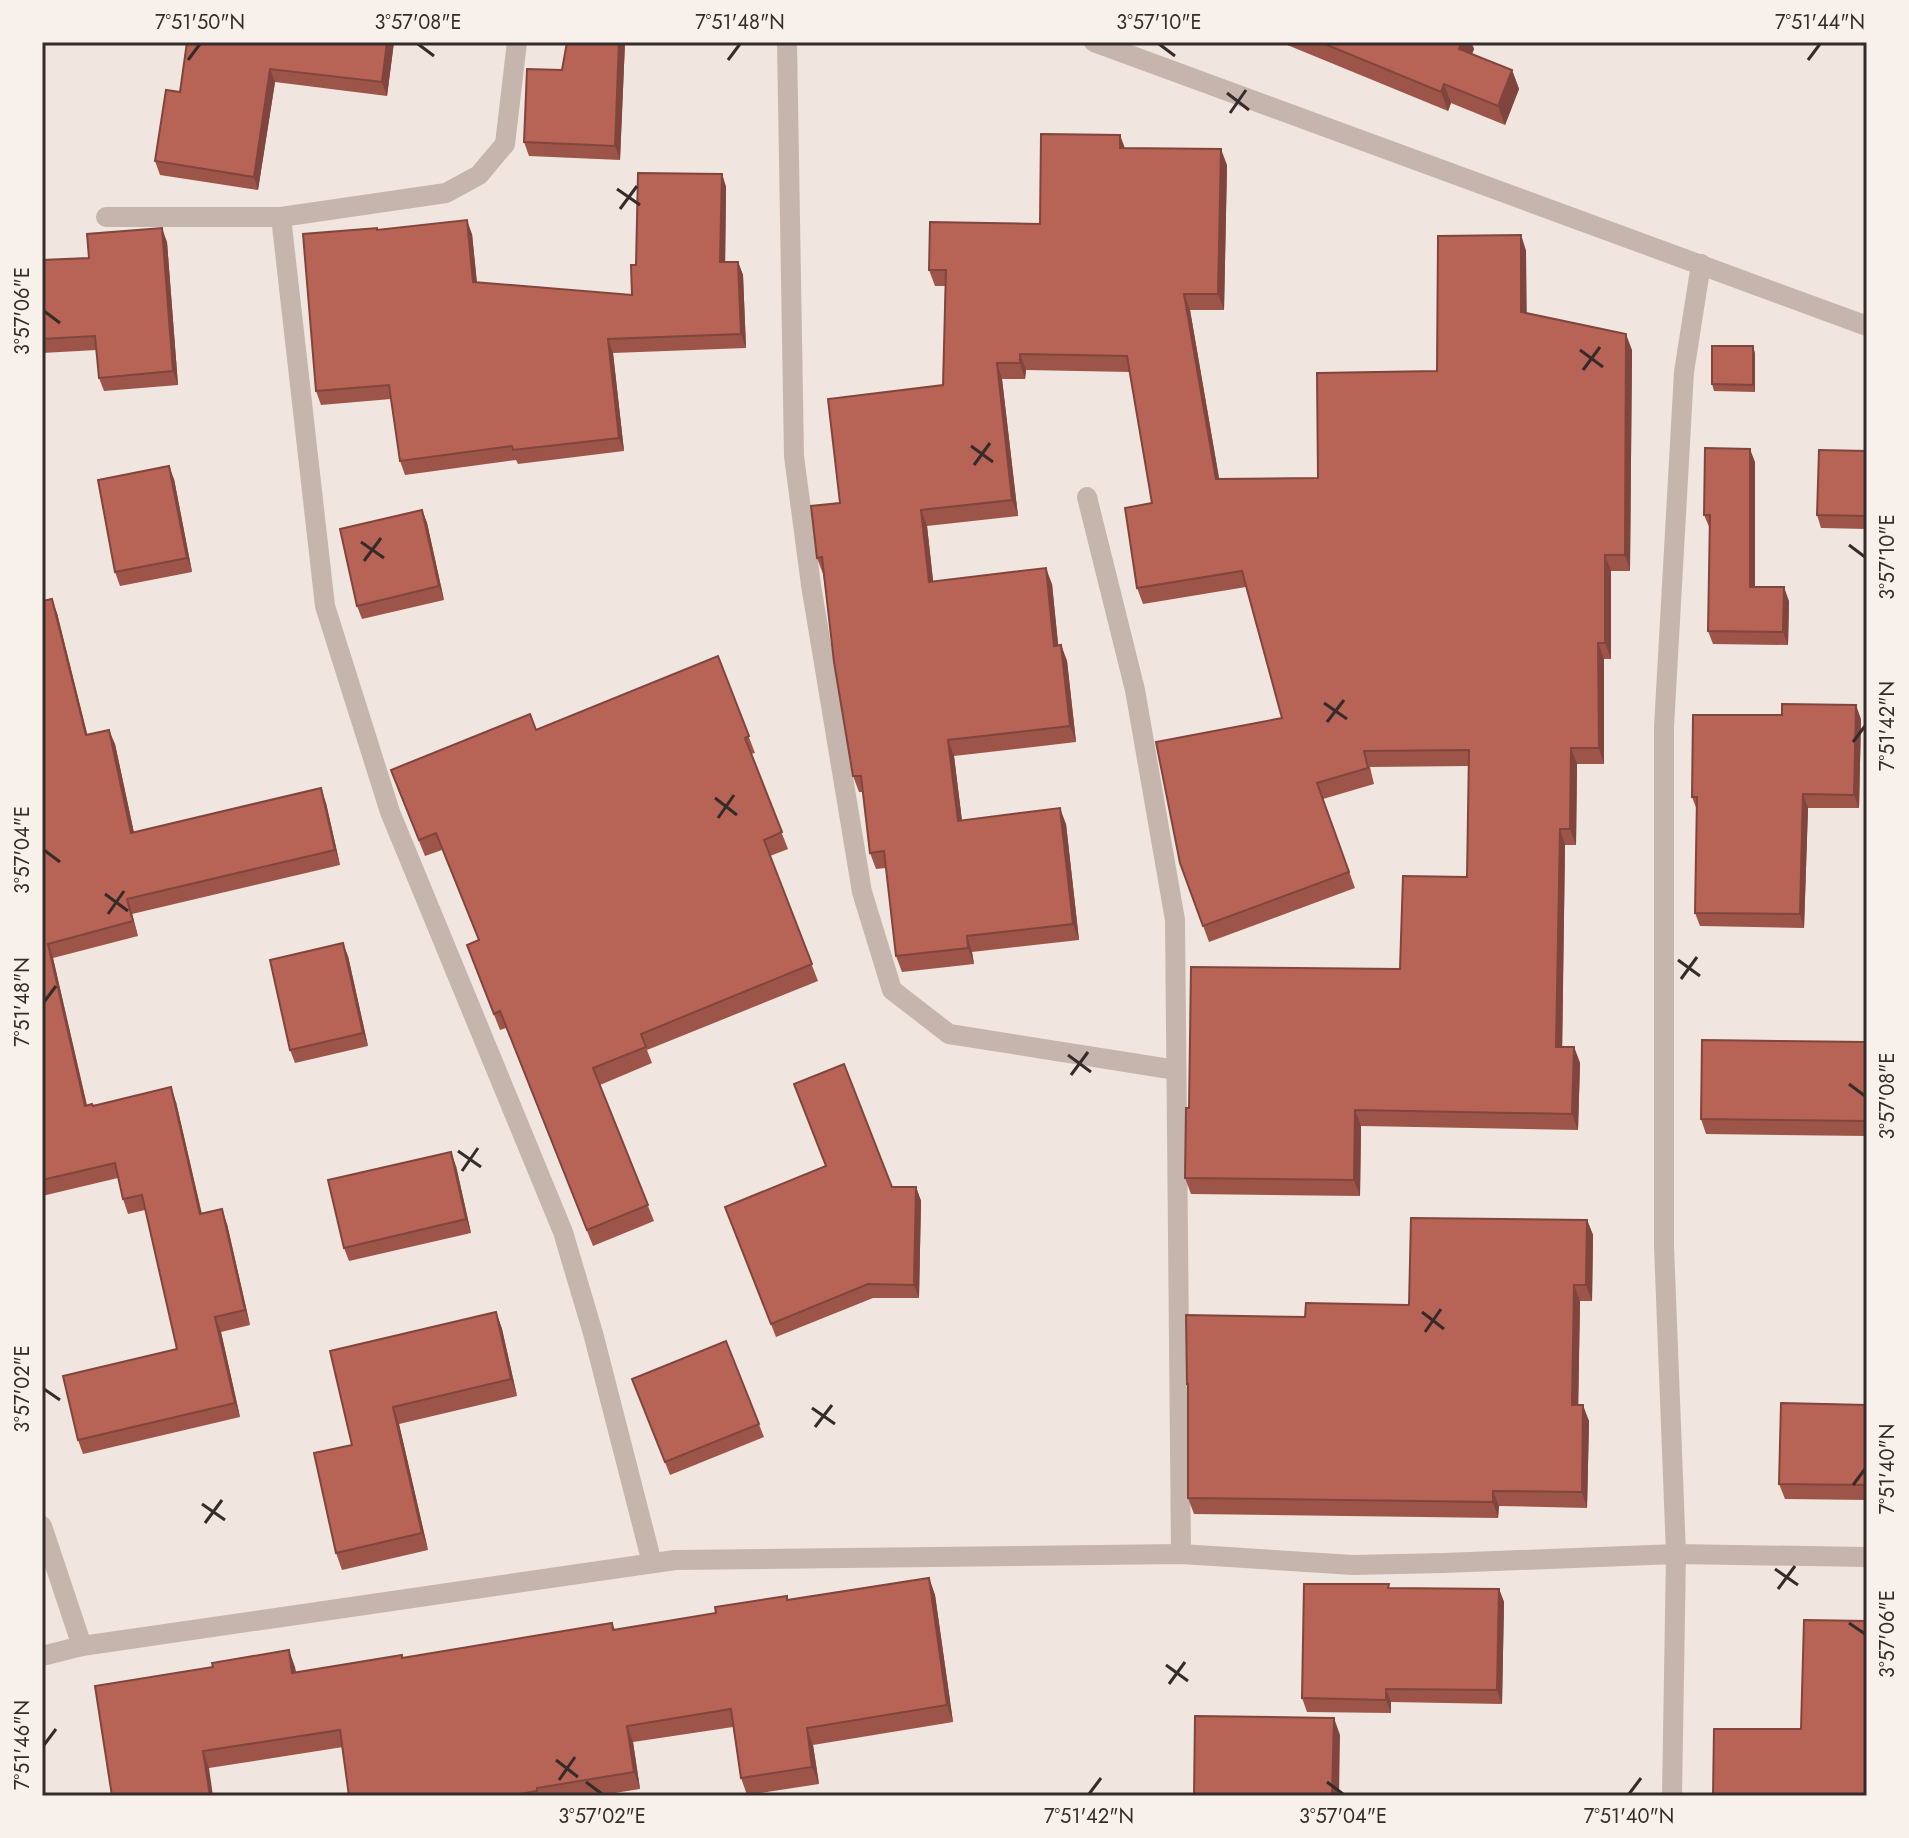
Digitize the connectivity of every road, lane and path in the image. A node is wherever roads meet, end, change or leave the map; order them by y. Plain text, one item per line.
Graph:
1 (517, 42) edge
2 (787, 42) edge
3 (1094, 42) edge
4 (106, 217) dead end
5 (281, 217) junction
6 (1701, 264) junction
7 (1867, 326) edge
8 (1087, 497) dead end
9 (1176, 1070) junction
10 (42, 1526) edge
11 (1181, 1554) junction
12 (1676, 1554) junction
13 (1867, 1557) edge
14 (652, 1563) junction
15 (82, 1646) junction
16 (42, 1656) edge
17 (1672, 1796) edge

1 - 5 street
2 - 9 street
3 - 6 street
4 - 5 street
5 - 14 street
6 - 7 street
6 - 12 street
8 - 9 street
9 - 11 street
10 - 15 street
11 - 12 street
11 - 14 street
12 - 13 street
12 - 17 street
14 - 15 street
15 - 16 street

